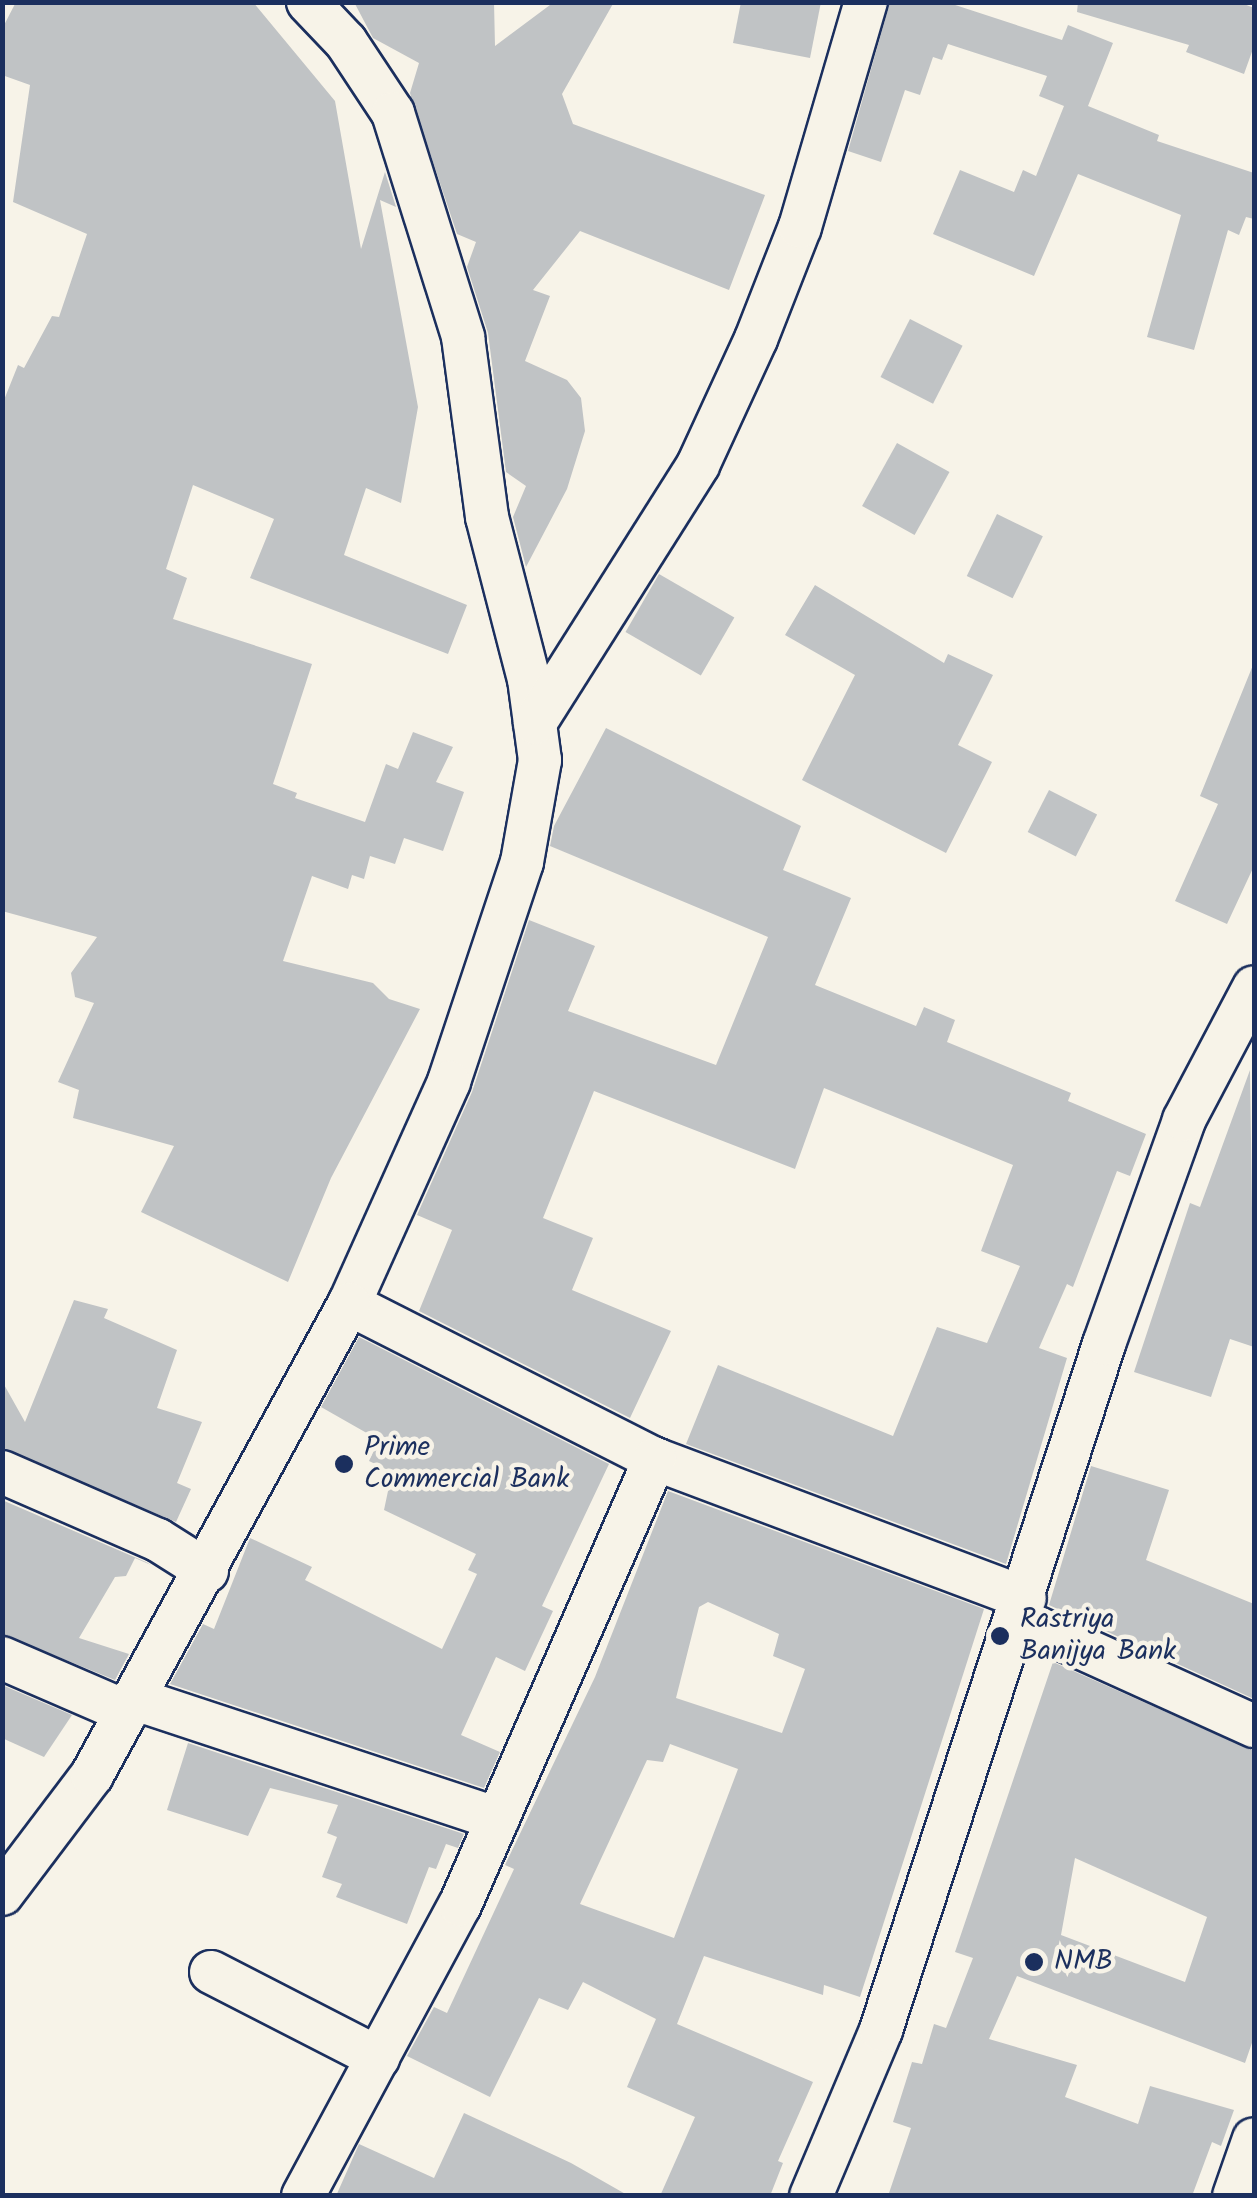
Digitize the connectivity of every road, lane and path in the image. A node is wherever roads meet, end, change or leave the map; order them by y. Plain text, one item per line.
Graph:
1 (308, 2) edge
2 (866, 2) edge
3 (535, 724) junction
4 (1254, 987) edge
5 (349, 1304) junction
6 (655, 1459) junction
7 (2, 1472) edge
8 (207, 1571) junction
9 (1022, 1609) junction
10 (2, 1658) edge
11 (131, 1705) junction
12 (1254, 1726) edge
13 (498, 1819) junction
14 (4, 1888) edge
15 (211, 1972) dead end
16 (378, 2058) junction
17 (1254, 2139) edge
18 (303, 2196) edge
19 (810, 2196) edge
20 (1234, 2196) edge

1 - 3 street
2 - 3 street
3 - 5 street
4 - 9 street
5 - 6 street
5 - 8 street
6 - 9 street
6 - 13 street
7 - 8 street
8 - 11 street
9 - 12 street
9 - 19 street
10 - 11 street
11 - 13 street
11 - 14 street
13 - 16 street
15 - 16 street
16 - 18 street
17 - 20 street

